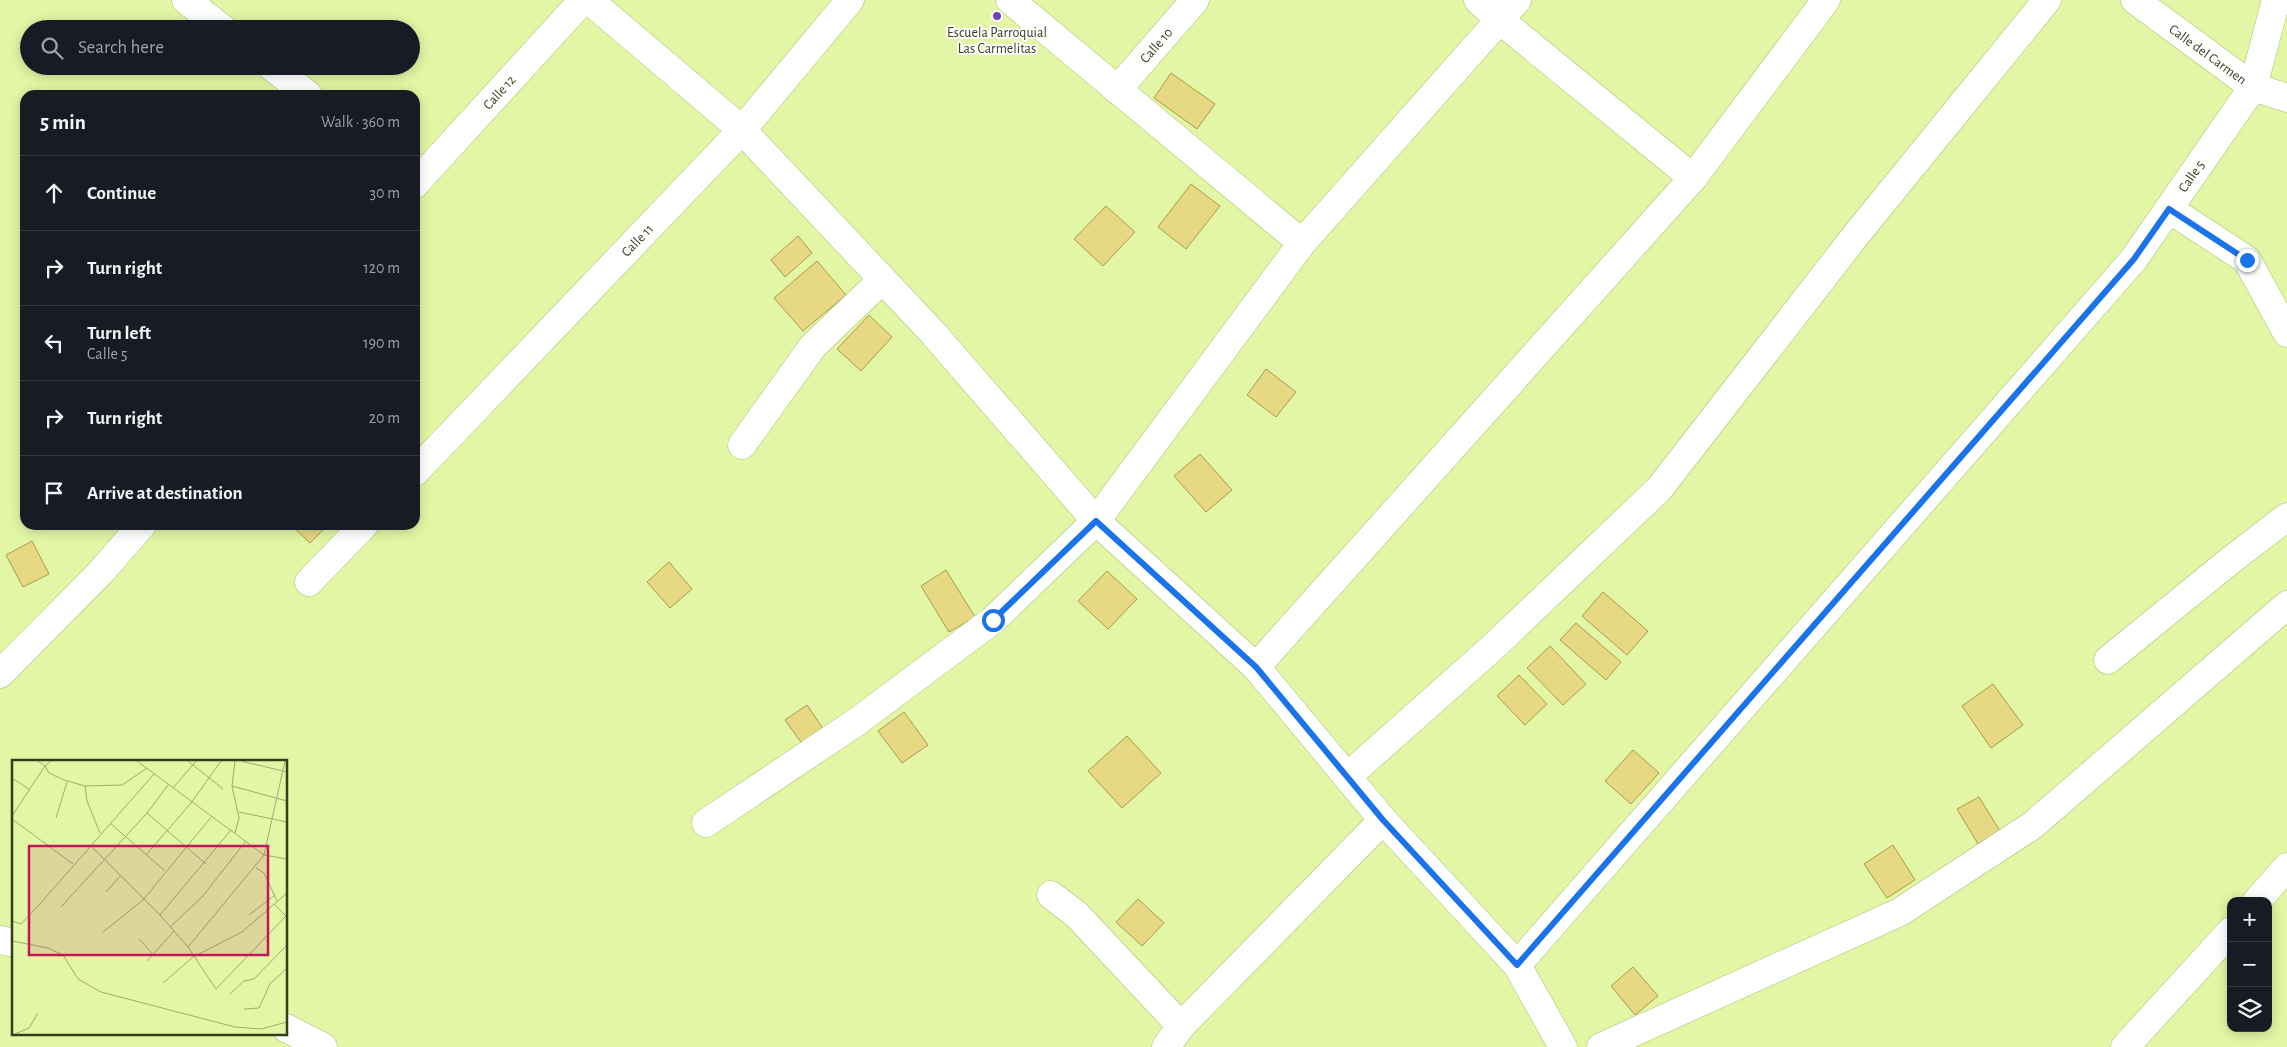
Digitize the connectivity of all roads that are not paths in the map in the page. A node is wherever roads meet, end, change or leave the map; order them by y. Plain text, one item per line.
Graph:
1 (186, 0) edge
2 (583, 0) edge
3 (588, 0) edge
4 (850, 0) edge
5 (1010, 0) edge
6 (1195, 0) edge
7 (1478, 0) edge
8 (1518, 0) edge
9 (1826, 0) edge
10 (2046, 0) edge
11 (2135, 0) edge
12 (2276, 0) edge
13 (212, 20) edge
14 (1500, 21) junction
15 (282, 75) edge
16 (2253, 87) junction
17 (302, 90) edge
18 (1117, 90) junction
19 (2287, 98) edge
20 (742, 130) junction
21 (420, 174) edge
22 (1693, 178) junction
23 (2169, 209) junction
24 (1302, 243) junction
25 (882, 280) junction
26 (2287, 333) edge
27 (742, 445) dead end
28 (420, 467) edge
29 (2287, 516) edge
30 (1096, 521) junction
31 (138, 530) edge
32 (359, 530) edge
33 (309, 582) dead end
34 (2287, 605) edge
35 (2108, 660) dead end
36 (1256, 667) junction
37 (0, 674) edge
38 (1348, 776) junction
39 (1383, 820) junction
40 (706, 823) dead end
41 (2287, 867) edge
42 (1051, 895) dead end
43 (2261, 897) edge
44 (2227, 935) edge
45 (1517, 965) junction
46 (288, 1029) edge
47 (1174, 1037) edge
48 (323, 1047) edge
49 (1562, 1047) edge
50 (1601, 1047) edge
51 (2125, 1047) edge

1 - 13 street
2 - 21 street, Calle 12
3 - 20 street
4 - 20 street, Calle 11
5 - 18 street
6 - 18 street, Calle 10
7 - 14 street
8 - 14 street
9 - 22 street
10 - 38 street
11 - 16 street, Calle del Carmen
12 - 16 street, Calle 5
14 - 22 street
14 - 24 street
15 - 17 street
16 - 19 street, Calle del Carmen
16 - 23 street, Calle 5
18 - 24 street
20 - 25 street
20 - 28 street, Calle 11
22 - 36 street
23 - 26 street
23 - 45 street, Calle 5
24 - 30 street
25 - 27 street
25 - 30 street
29 - 35 street
30 - 36 street
30 - 40 street
31 - 37 street
32 - 33 street
34 - 50 street
36 - 38 street
38 - 39 street
39 - 45 street
39 - 47 street
41 - 43 street
42 - 47 street
44 - 51 street
45 - 49 street
46 - 48 street

